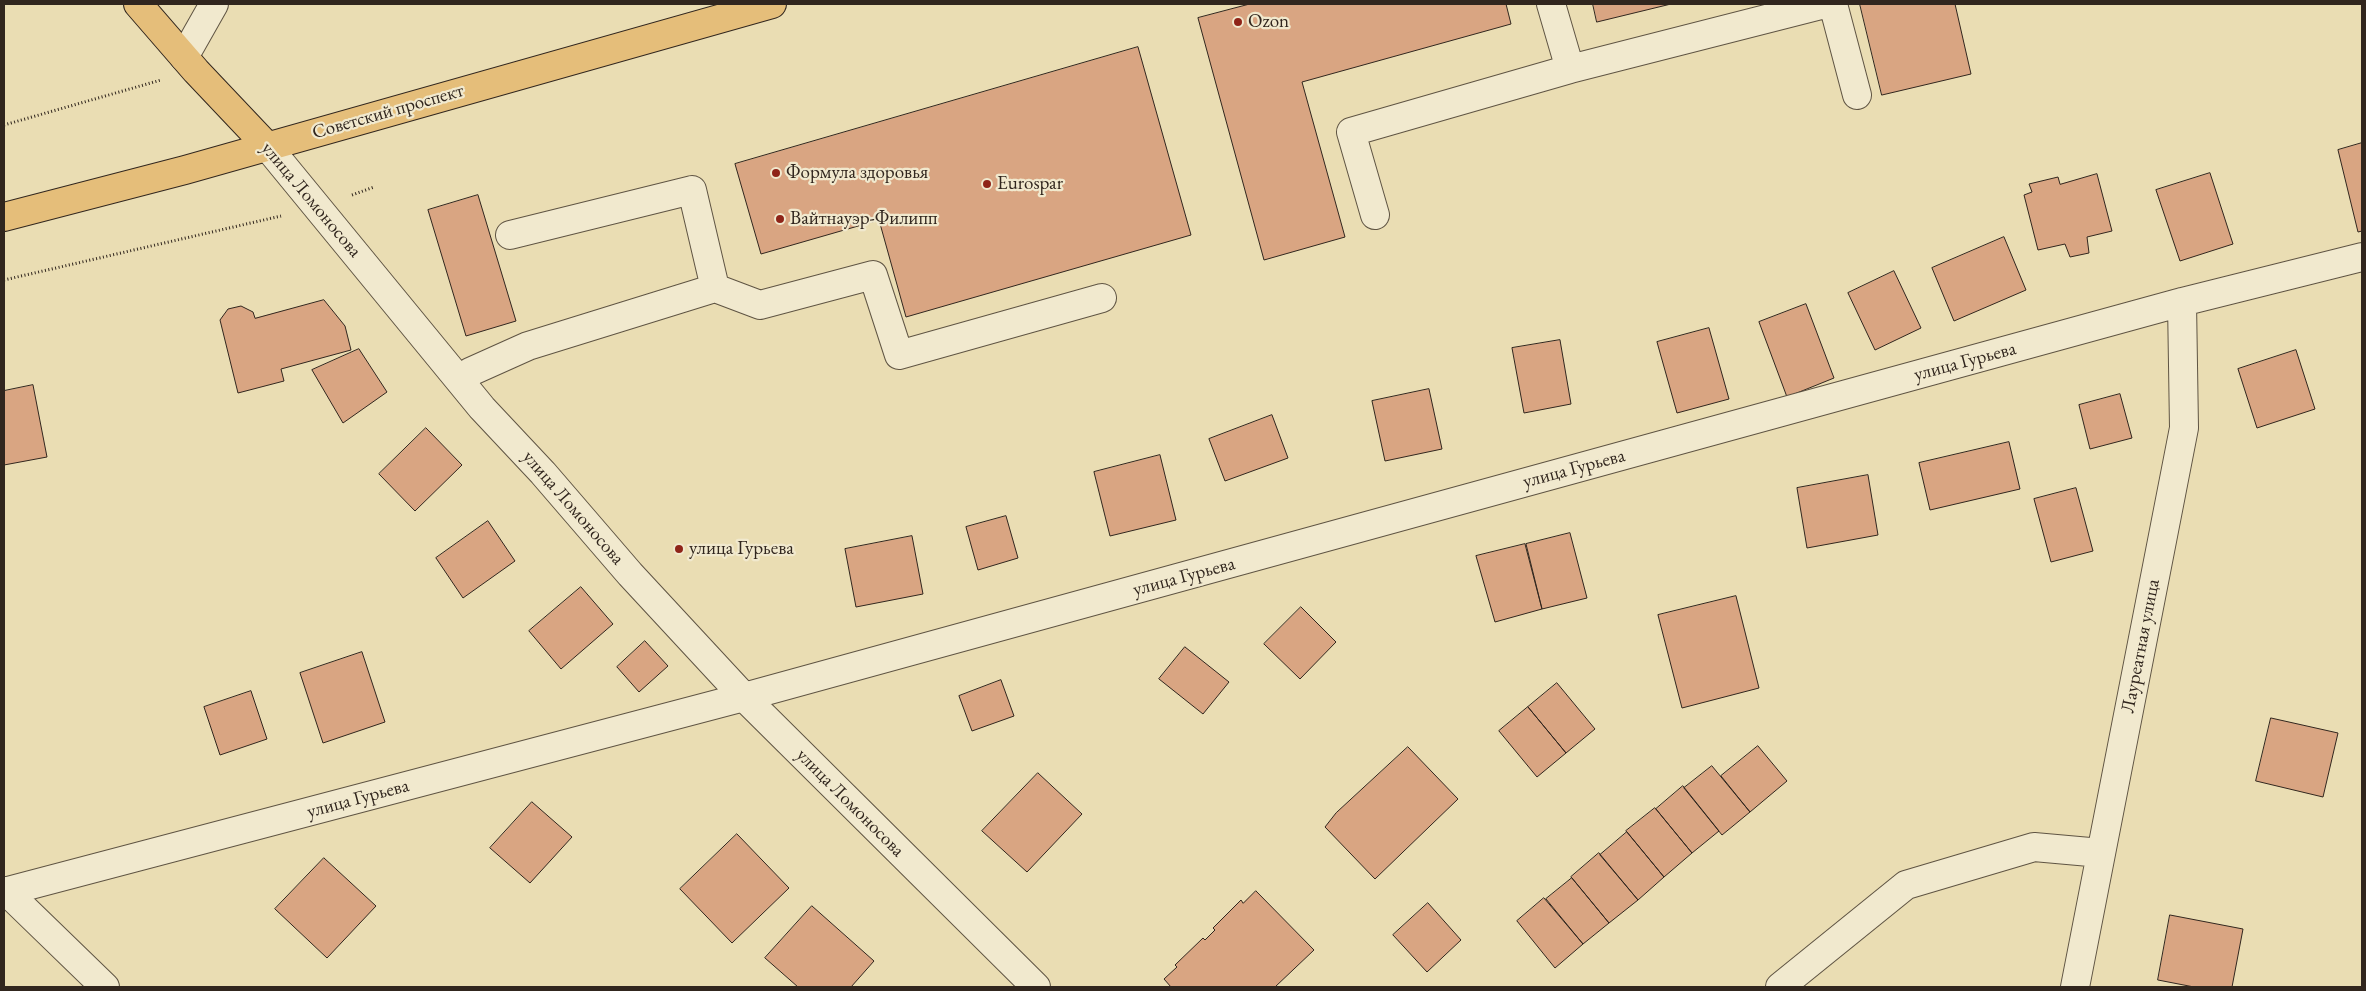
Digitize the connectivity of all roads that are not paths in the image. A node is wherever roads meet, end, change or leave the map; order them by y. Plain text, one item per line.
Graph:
1 (138, 4) edge
2 (214, 4) edge
3 (772, 4) edge
4 (1551, 4) edge
5 (1825, 4) edge
6 (1833, 4) edge
7 (190, 64) junction
8 (1570, 69) junction
9 (1857, 95) dead end
10 (267, 146) junction
11 (1375, 215) dead end
12 (4, 217) edge
13 (510, 235) dead end
14 (2362, 257) edge
15 (715, 288) junction
16 (1102, 298) dead end
17 (2182, 302) junction
18 (459, 380) junction
19 (744, 697) junction
20 (2100, 853) junction
21 (5, 891) edge
22 (105, 987) edge
23 (1036, 987) edge
24 (1780, 987) edge
25 (2075, 987) edge

1 - 7 main road, улица Ломоносова
2 - 7 street
3 - 10 main road, Советский проспект
4 - 8 street
5 - 8 street
6 - 9 street
7 - 10 main road, улица Ломоносова
8 - 11 street
10 - 12 main road, Советский проспект
10 - 18 street, улица Ломоносова
13 - 15 street
14 - 17 street, улица Гурьева
15 - 16 street
15 - 18 street
17 - 19 street, улица Гурьева
17 - 20 street, Лауреатная улица
18 - 19 street, улица Ломоносова
19 - 21 street, улица Гурьева
19 - 23 street, улица Ломоносова
20 - 24 street
20 - 25 street, Лауреатная улица
21 - 22 street

